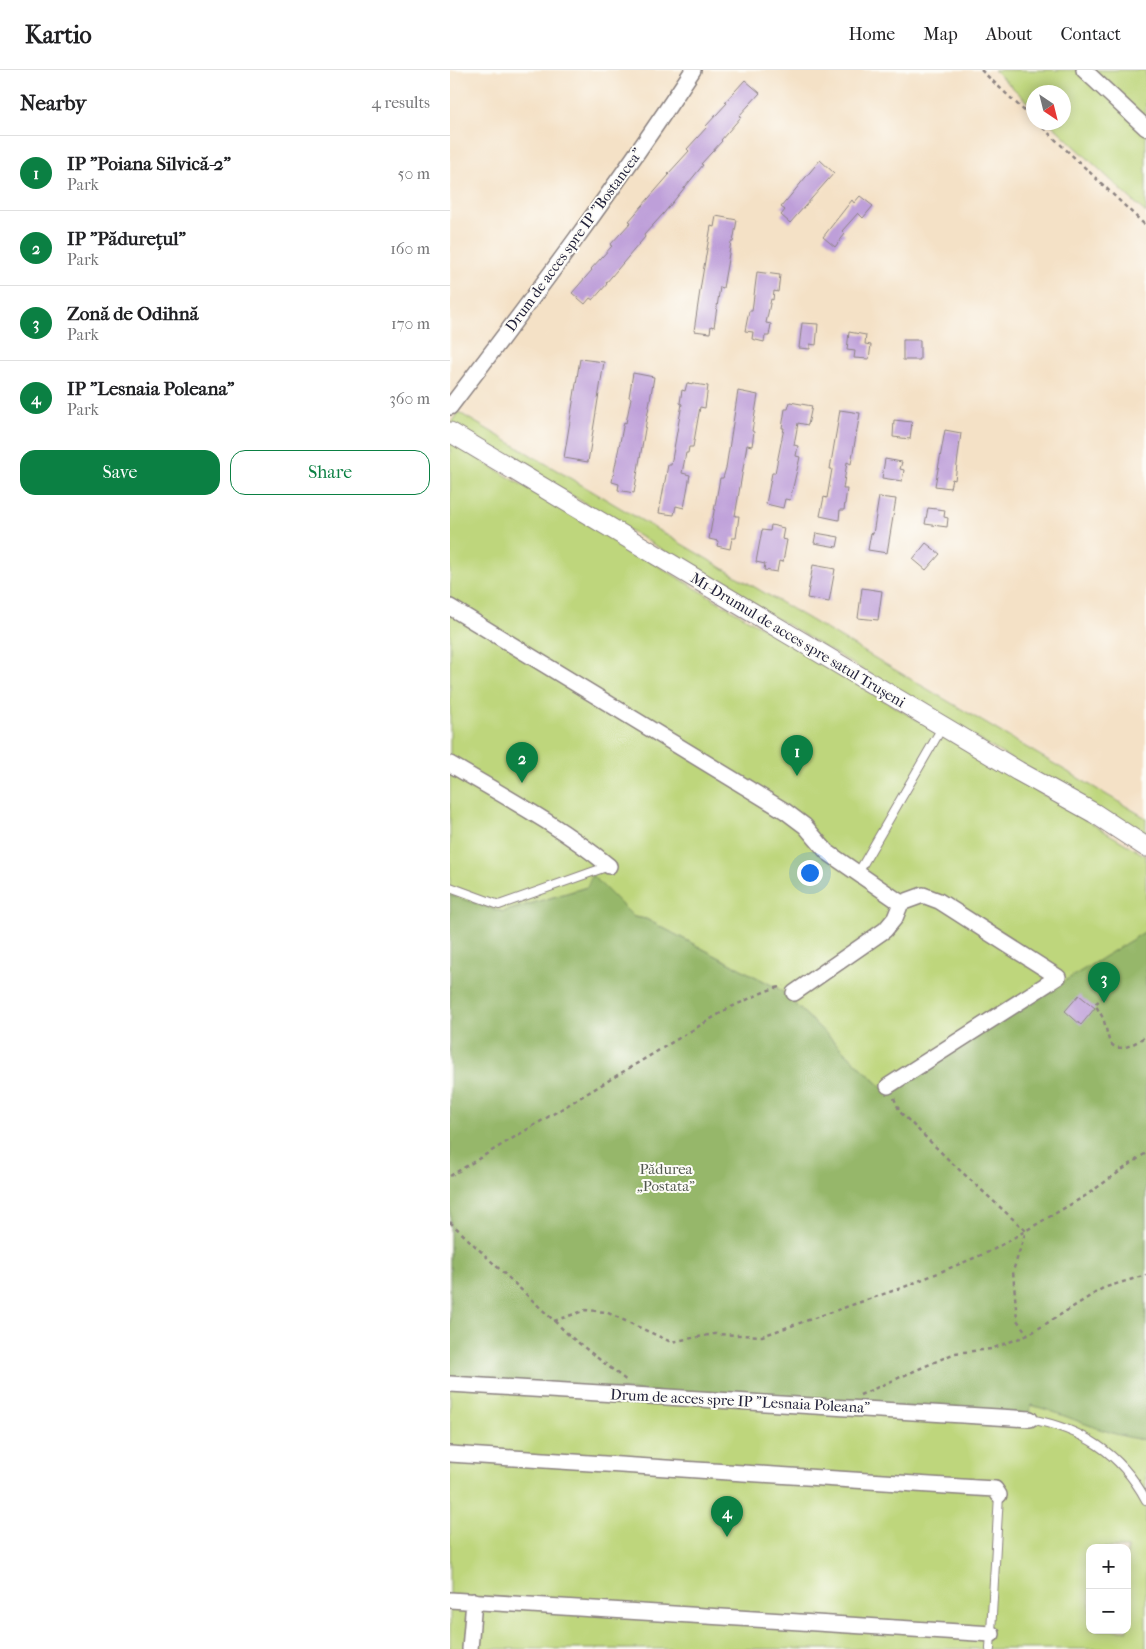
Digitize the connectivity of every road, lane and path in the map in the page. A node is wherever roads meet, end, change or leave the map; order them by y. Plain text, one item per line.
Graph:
1 (693, 70) edge
2 (981, 70) edge
3 (1084, 70) edge
4 (1026, 112) edge
5 (1146, 128) edge
6 (1044, 130) edge
7 (1146, 226) edge
8 (450, 407) edge
9 (450, 432) edge
10 (450, 607) edge
11 (943, 726) junction
12 (450, 764) edge
13 (1146, 847) edge
14 (608, 866) joint
15 (858, 874) junction
16 (450, 888) edge
17 (901, 902) junction
18 (794, 993) joint
19 (1105, 996) dead end
20 (1146, 1036) edge
21 (888, 1086) joint
22 (1146, 1154) edge
23 (450, 1176) edge
24 (450, 1222) edge
25 (1026, 1230) junction
26 (1146, 1275) edge
27 (554, 1321) junction
28 (1028, 1335) junction
29 (450, 1384) edge
30 (642, 1395) junction
31 (837, 1406) junction
32 (1030, 1419) joint
33 (450, 1454) edge
34 (999, 1496) joint
35 (1146, 1500) edge
36 (450, 1600) edge
37 (474, 1601) junction
38 (992, 1634) junction
39 (470, 1649) edge
40 (990, 1649) edge

1 - 8 street, Drum de acces spre IP "Bostancea"
2 - 4 path
3 - 5 street
6 - 7 path
9 - 11 street, M1-Drumul de acces spre satul Trușeni
10 - 15 street
11 - 13 street, M1-Drumul de acces spre satul Trușeni
11 - 15 lane
12 - 14 street
14 - 16 lane
15 - 17 street
17 - 18 street
17 - 21 street
18 - 23 path
19 - 20 path
21 - 25 path
22 - 25 path
24 - 27 path
25 - 27 path
25 - 28 path
26 - 28 path
27 - 30 path
28 - 31 path
29 - 30 street, Drum de acces spre IP "Lesnaia Poleana"
30 - 31 street, Drum de acces spre IP "Lesnaia Poleana"
31 - 32 street, Drum de acces spre IP "Lesnaia Poleana"
32 - 35 lane
33 - 34 street
34 - 38 lane
36 - 37 street
37 - 38 street
37 - 39 street
38 - 40 lane

